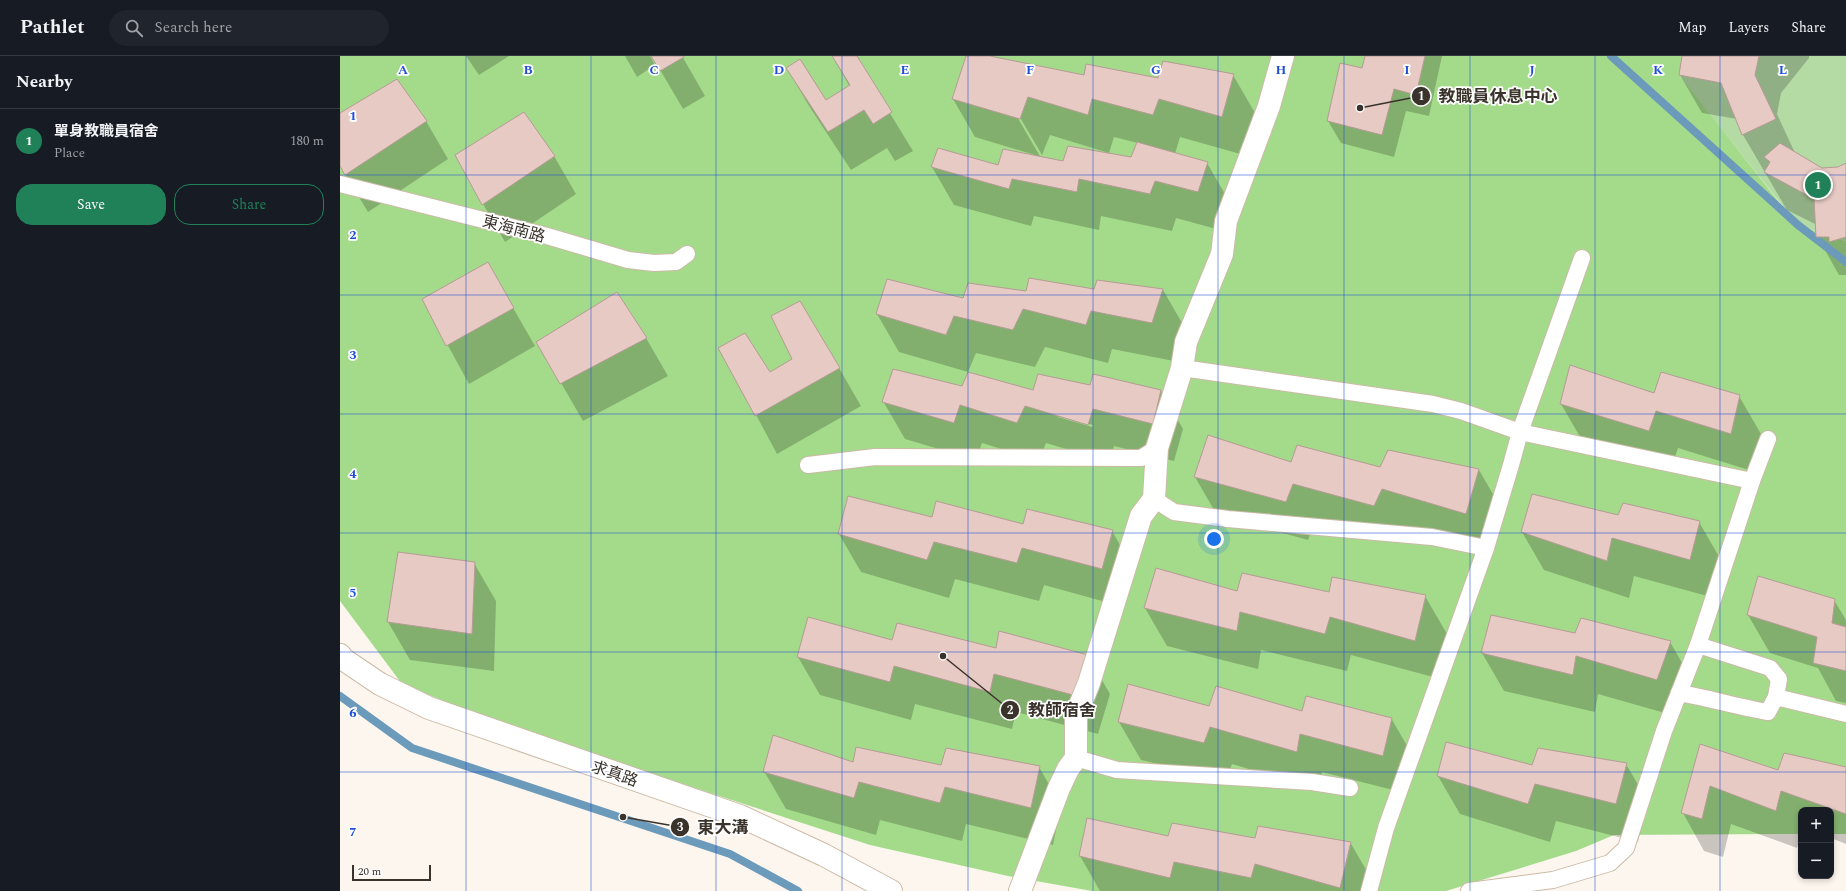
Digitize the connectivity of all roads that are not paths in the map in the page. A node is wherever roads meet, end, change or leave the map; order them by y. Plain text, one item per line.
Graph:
1 (1283, 56) edge
2 (340, 184) edge
3 (687, 254) dead end
4 (1582, 258) dead end
5 (1182, 368) junction
6 (1520, 432) junction
7 (1768, 439) dead end
8 (1157, 448) junction
9 (808, 465) dead end
10 (1752, 481) junction
11 (1154, 499) junction
12 (1486, 548) junction
13 (1698, 645) junction
14 (340, 655) edge
15 (1679, 693) junction
16 (1776, 697) junction
17 (1846, 714) edge
18 (1076, 758) junction
19 (1350, 788) dead end
20 (891, 891) edge
21 (1020, 891) edge
22 (1369, 891) edge
23 (1469, 891) edge

1 - 5 street
2 - 3 lane, 東海南路
4 - 6 lane
5 - 6 lane
5 - 8 street
6 - 10 lane
6 - 12 lane
7 - 10 lane
8 - 9 lane
8 - 11 street
10 - 13 lane
11 - 12 lane
11 - 18 street
12 - 22 lane
13 - 15 lane
13 - 16 lane
14 - 20 street, 求真路
15 - 16 lane
15 - 23 lane
16 - 17 lane
18 - 19 lane
18 - 21 street

